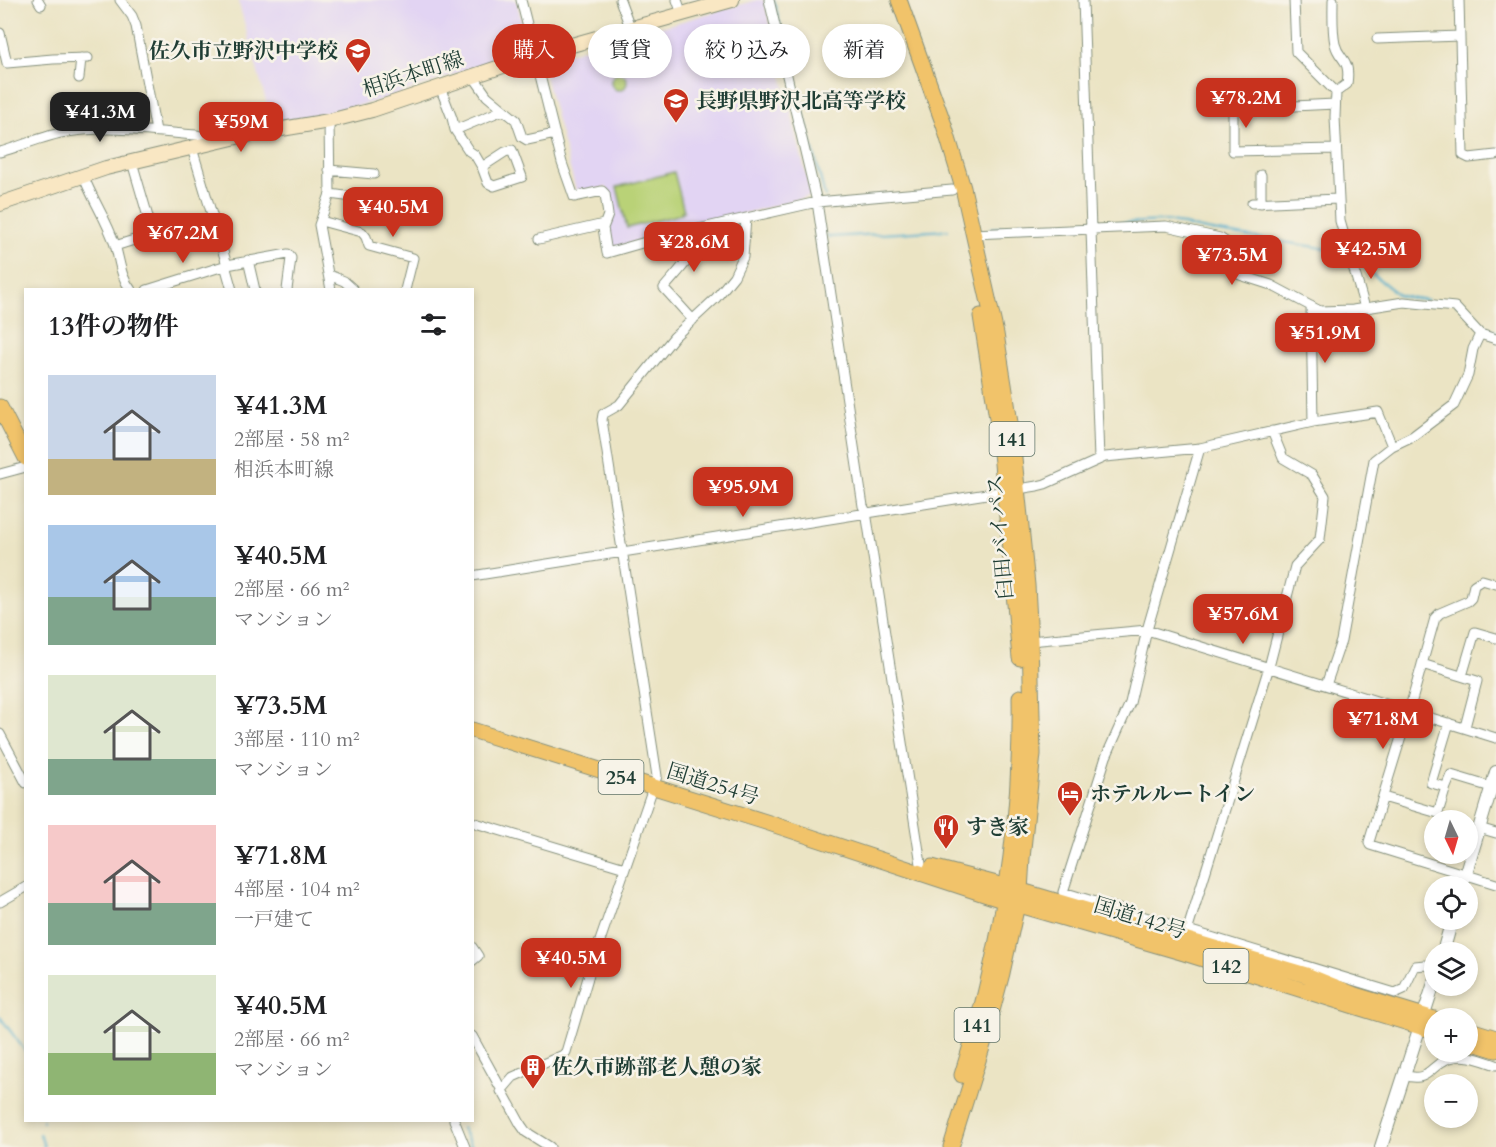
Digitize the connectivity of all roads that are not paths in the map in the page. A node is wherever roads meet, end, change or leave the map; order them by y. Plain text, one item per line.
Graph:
1 (120, 0) edge
2 (521, 0) edge
3 (620, 0) edge
4 (677, 0) edge
5 (732, 0) edge
6 (769, 0) edge
7 (888, 0) edge
8 (899, 0) edge
9 (1083, 0) edge
10 (1294, 0) edge
11 (1333, 0) edge
12 (1459, 0) edge
13 (682, 14) junction
14 (528, 24) edge
15 (629, 24) edge
16 (642, 24) edge
17 (0, 33) edge
18 (1460, 36) junction
19 (1384, 42) dead end
20 (492, 70) edge
21 (473, 76) junction
22 (79, 78) dead end
23 (542, 78) edge
24 (440, 87) junction
25 (1336, 92) junction
26 (1335, 104) junction
27 (503, 110) junction
28 (329, 120) junction
29 (455, 130) junction
30 (156, 131) junction
31 (555, 134) junction
32 (210, 143) junction
33 (192, 148) junction
34 (1336, 149) junction
35 (0, 152) edge
36 (1496, 155) edge
37 (132, 162) junction
38 (482, 167) junction
39 (330, 170) junction
40 (374, 174) dead end
41 (83, 175) junction
42 (1261, 175) dead end
43 (952, 190) junction
44 (330, 194) junction
45 (1337, 199) junction
46 (817, 202) junction
47 (0, 204) edge
48 (411, 205) dead end
49 (746, 218) junction
50 (321, 221) junction
51 (604, 224) junction
52 (174, 228) dead end
53 (701, 229) junction
54 (1091, 229) junction
55 (153, 234) junction
56 (973, 234) junction
57 (539, 239) dead end
58 (116, 246) junction
59 (248, 260) junction
60 (226, 265) junction
61 (330, 275) junction
62 (130, 288) edge
63 (153, 288) edge
64 (232, 288) edge
65 (255, 288) edge
66 (287, 288) edge
67 (331, 288) edge
68 (352, 288) edge
69 (406, 288) edge
70 (1311, 306) junction
71 (1365, 308) junction
72 (693, 320) junction
73 (1480, 333) junction
74 (1496, 339) edge
75 (0, 407) edge
76 (1313, 422) junction
77 (1272, 431) junction
78 (1392, 446) junction
79 (1200, 448) junction
80 (24, 454) edge
81 (1099, 459) junction
82 (24, 468) edge
83 (0, 474) edge
84 (1011, 489) junction
85 (866, 512) junction
86 (623, 552) junction
87 (474, 576) edge
88 (1496, 584) edge
89 (1146, 630) junction
90 (1496, 638) edge
91 (1030, 641) junction
92 (1422, 664) junction
93 (1269, 667) junction
94 (1462, 676) junction
95 (1326, 685) junction
96 (1409, 711) junction
97 (1449, 723) junction
98 (1465, 727) junction
99 (474, 731) edge
100 (0, 734) edge
101 (1496, 738) edge
102 (1496, 772) edge
103 (24, 779) edge
104 (1446, 787) junction
105 (1491, 787) junction
106 (653, 788) junction
107 (1383, 797) junction
108 (474, 823) edge
109 (769, 823) junction
110 (1479, 828) junction
111 (1496, 833) edge
112 (921, 864) junction
113 (625, 868) junction
114 (1453, 876) edge
115 (1465, 876) edge
116 (1478, 882) edge
117 (1496, 884) edge
118 (24, 888) edge
119 (1013, 896) junction
120 (0, 902) edge
121 (1186, 935) junction
122 (1424, 965) edge
123 (1424, 1021) edge
124 (1424, 1022) edge
125 (1424, 1032) edge
126 (1478, 1032) edge
127 (1496, 1038) edge
128 (474, 1040) edge
129 (1478, 1044) edge
130 (1496, 1050) edge
131 (1496, 1065) edge
132 (1405, 1075) junction
133 (501, 1091) junction
134 (455, 1122) edge
135 (465, 1147) edge
136 (550, 1147) edge
137 (941, 1147) edge
138 (951, 1147) edge
139 (1381, 1147) edge

1 - 30 street
2 - 14 street
3 - 15 street
4 - 13 street
5 - 13 main road, 相浜本町線
6 - 46 street
7 - 43 highway, 臼田バイパス / 141
8 - 56 highway, 臼田バイパス / 141
9 - 54 street
10 - 25 street
11 - 25 street
12 - 18 street
13 - 16 main road, 相浜本町線
17 - 22 street
18 - 19 street
18 - 36 street
20 - 21 main road, 相浜本町線
21 - 24 main road, 相浜本町線
21 - 27 street
23 - 31 street
24 - 28 main road, 相浜本町線
24 - 29 street
25 - 26 street
26 - 34 street
26 - 34 street
27 - 29 street
27 - 31 street
28 - 32 main road, 相浜本町線
28 - 39 street
29 - 38 street
30 - 32 street
30 - 35 street
31 - 51 street
32 - 33 main road, 相浜本町線
33 - 37 main road, 相浜本町線
33 - 60 street
34 - 45 street
37 - 41 main road, 相浜本町線
37 - 55 street
38 - 38 street
39 - 40 street
39 - 44 street
41 - 47 main road, 相浜本町線
41 - 58 street
42 - 45 street
43 - 46 street
43 - 84 highway, 臼田バイパス / 141
44 - 48 street
44 - 50 street
45 - 71 street
46 - 49 street
46 - 85 street
49 - 53 street
49 - 72 street
50 - 61 street
50 - 69 street
51 - 53 street
51 - 57 street
52 - 55 street
53 - 72 street
54 - 56 street
54 - 70 street
54 - 81 street
55 - 58 street
56 - 84 highway, 臼田バイパス / 141
58 - 62 street
59 - 60 street
59 - 65 street
59 - 66 street
60 - 63 street
60 - 64 street
61 - 67 street
61 - 68 street
70 - 71 street
70 - 76 street
71 - 73 street
72 - 86 street
73 - 74 street
73 - 78 street
75 - 80 highway
76 - 77 street
76 - 78 street
77 - 79 street
77 - 93 street
78 - 95 street
79 - 81 street
79 - 89 street
81 - 84 street
82 - 83 street
84 - 85 street
84 - 91 highway, 臼田バイパス / 141
84 - 119 highway, 臼田バイパス / 141
85 - 86 street
85 - 112 street
86 - 87 street
86 - 106 street
88 - 92 street
89 - 91 street
89 - 93 street
89 - 121 street
90 - 94 street
91 - 119 highway, 臼田バイパス / 141
92 - 94 street
92 - 96 street
93 - 95 street
93 - 121 street
94 - 98 street
95 - 96 street
96 - 97 street
96 - 107 street
97 - 98 street
97 - 104 street
98 - 101 street
99 - 106 highway, 国道254号 / 254
100 - 103 street
102 - 105 street
104 - 105 street
104 - 107 street
105 - 110 street
106 - 109 highway, 国道254号 / 254
106 - 113 street
107 - 114 street
108 - 113 street
109 - 112 highway, 国道254号 / 254
109 - 119 highway, 国道254号 / 254
110 - 111 street
110 - 115 street
112 - 119 highway, 国道254号 / 254
113 - 133 street
116 - 117 street
118 - 120 street
119 - 121 highway, 国道142号 / 142
119 - 124 highway, 国道142号 / 142
119 - 137 highway, 141
119 - 138 highway, 141
121 - 122 street
121 - 123 highway, 国道142号 / 142
125 - 132 street
126 - 127 highway
128 - 133 street
129 - 130 highway
131 - 132 street
132 - 139 street
133 - 136 street
134 - 135 street

